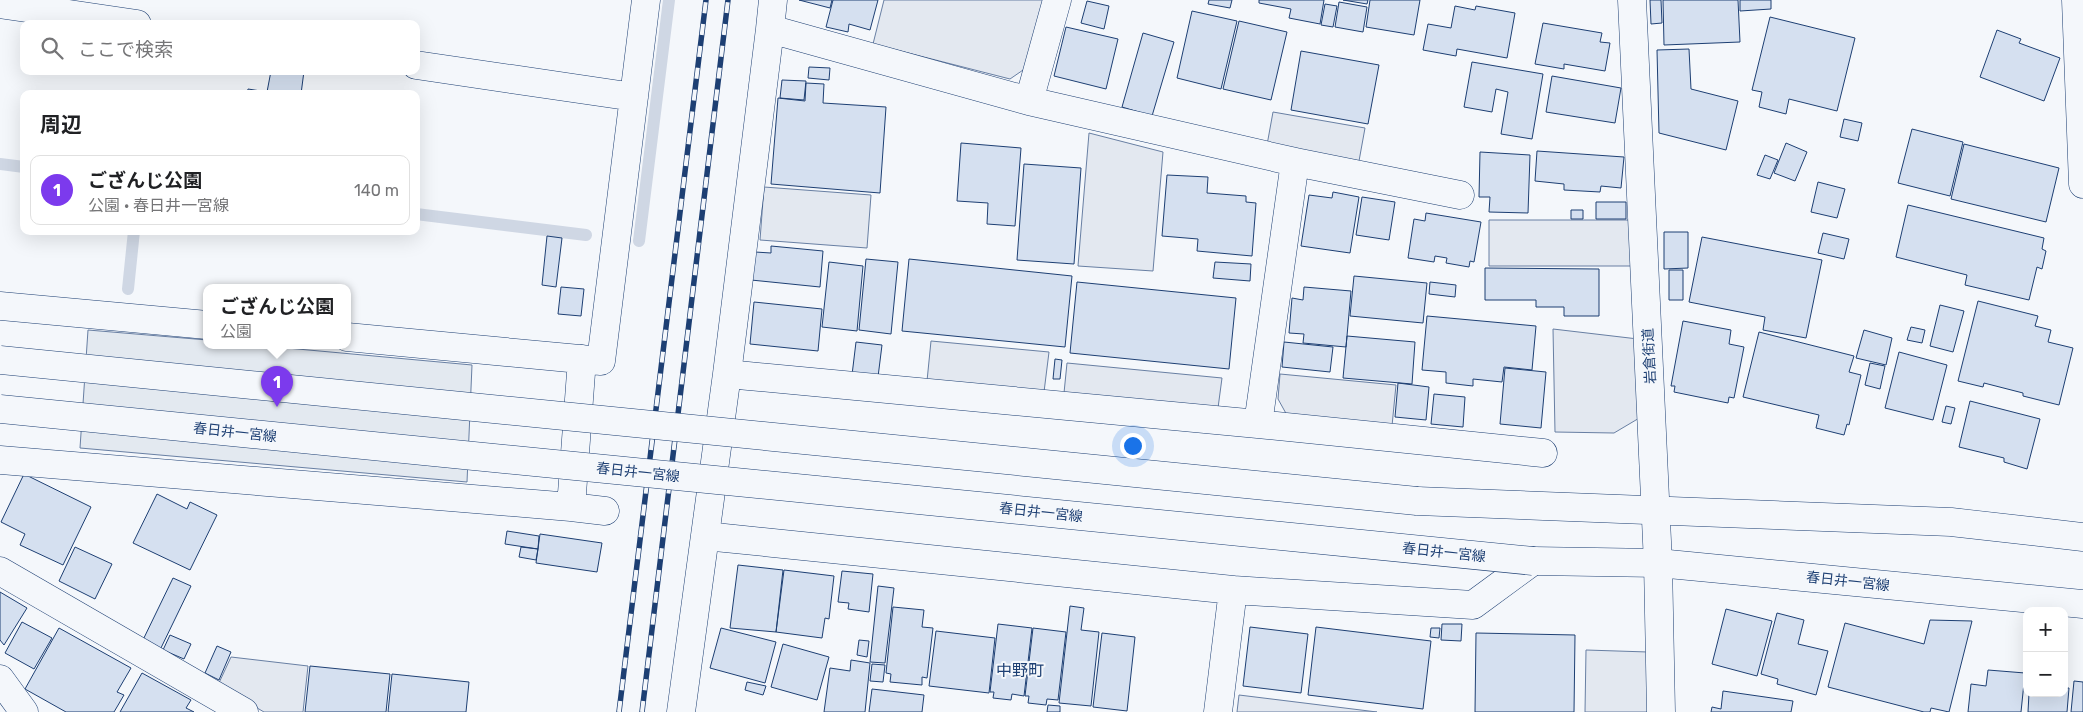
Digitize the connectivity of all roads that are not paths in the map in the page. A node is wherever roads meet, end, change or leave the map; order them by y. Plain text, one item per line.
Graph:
1 (646, 0) edge
2 (773, 0) edge
3 (1057, 0) edge
4 (1632, 0) edge
5 (2076, 0) edge
6 (0, 4) edge
7 (110, 20) edge
8 (770, 29) junction
9 (420, 66) edge
10 (634, 97) junction
11 (1029, 101) junction
12 (1295, 162) junction
13 (2083, 184) edge
14 (1460, 195) dead end
15 (0, 306) edge
16 (203, 325) edge
17 (351, 337) edge
18 (582, 359) junction
19 (0, 360) edge
20 (727, 374) junction
21 (0, 409) edge
22 (1258, 424) junction
23 (1542, 453) dead end
24 (0, 460) edge
25 (571, 507) junction
26 (605, 511) dead end
27 (1655, 511) junction
28 (705, 536) junction
29 (2083, 537) edge
30 (1533, 561) junction
31 (1658, 563) junction
32 (0, 571) edge
33 (1233, 590) junction
34 (2083, 604) edge
35 (0, 678) edge
36 (24, 712) edge
37 (244, 712) edge
38 (681, 712) edge
39 (1218, 712) edge
40 (1661, 712) edge

1 - 10 street
2 - 8 street
3 - 11 street
4 - 27 street, 岩倉街道
5 - 13 street
6 - 7 street
8 - 11 street
8 - 20 street
9 - 10 street
10 - 18 street
11 - 12 street
12 - 14 street
12 - 22 street
15 - 16 street
17 - 18 street
18 - 25 street
19 - 27 street, bridge
20 - 22 street
20 - 28 street
21 - 30 street, 春日井一宮線, bridge
22 - 23 street
24 - 25 street
25 - 26 street
27 - 29 street
27 - 31 street, 岩倉街道
28 - 33 street
28 - 38 street
30 - 31 street, 春日井一宮線
30 - 33 street
31 - 34 street, 春日井一宮線
31 - 40 street, 岩倉街道
32 - 37 street
33 - 39 street
35 - 36 street

